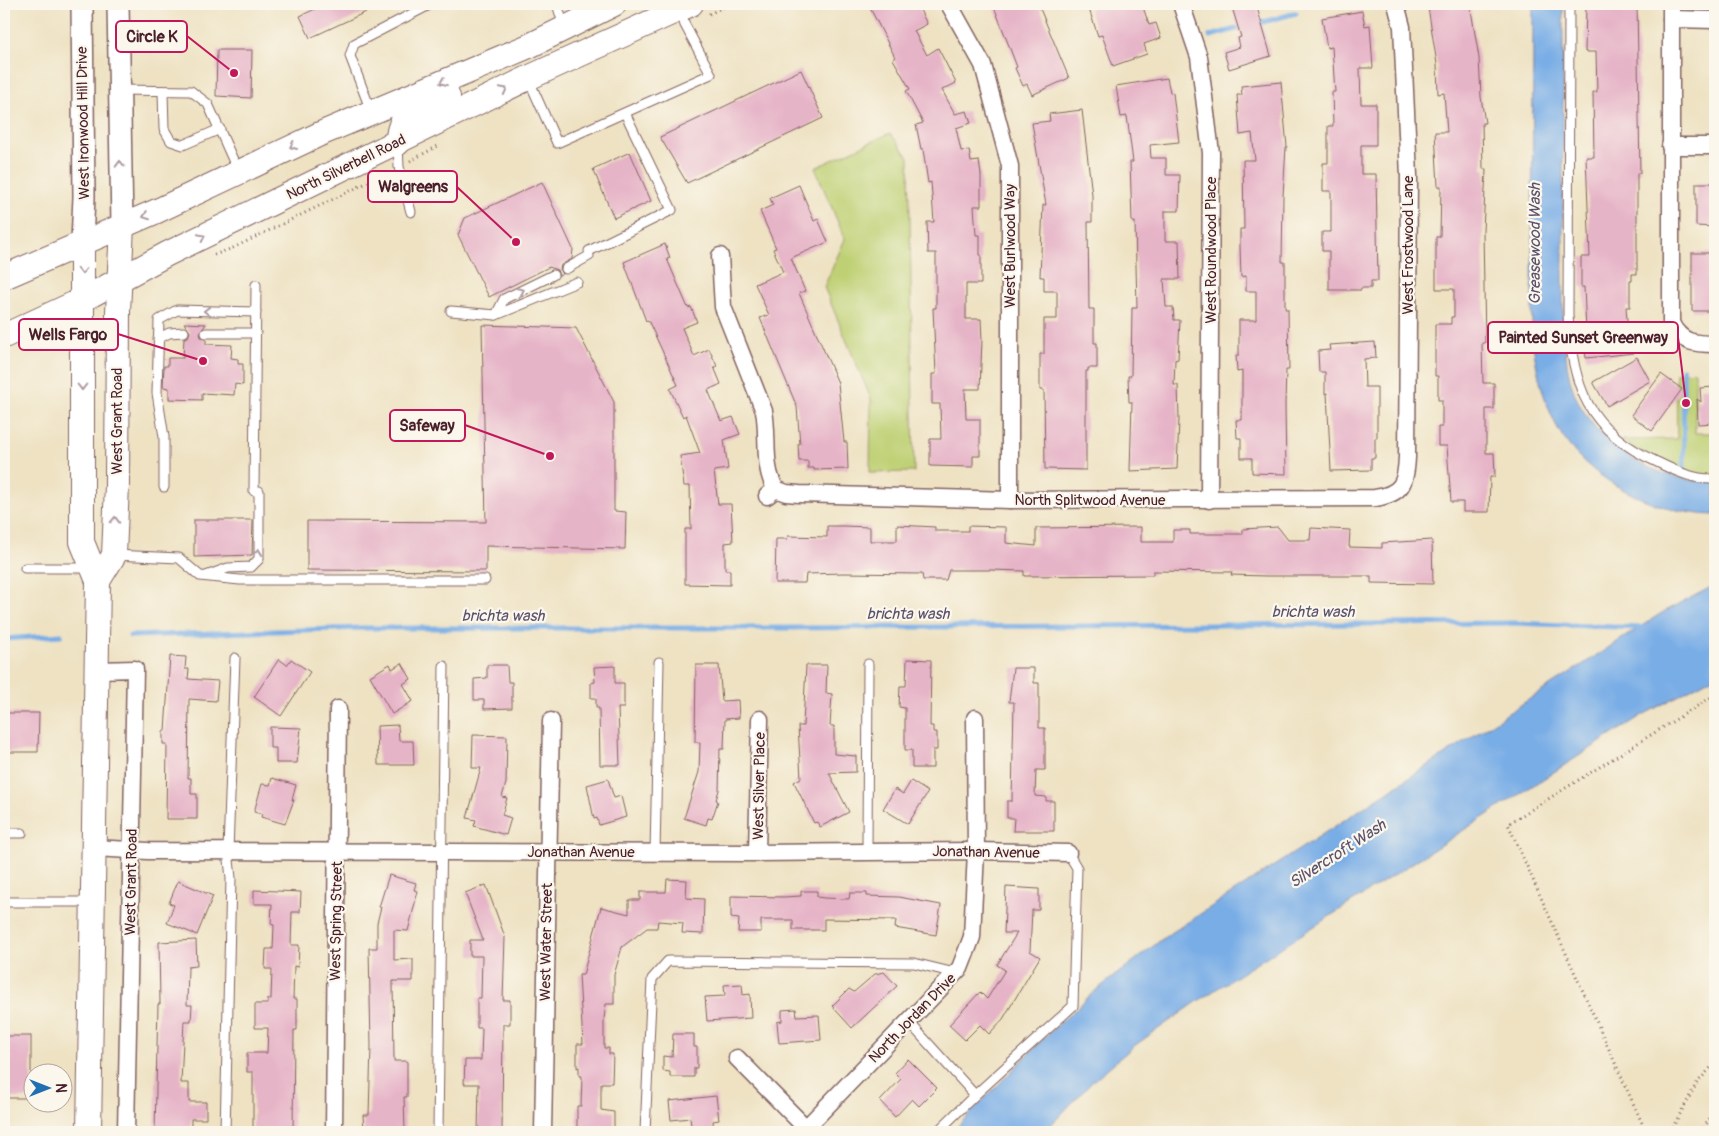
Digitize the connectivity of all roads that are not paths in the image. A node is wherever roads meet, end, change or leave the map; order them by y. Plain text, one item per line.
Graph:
1 (82, 4) edge
2 (118, 4) edge
3 (432, 4) edge
4 (557, 4) edge
5 (614, 4) edge
6 (949, 4) edge
7 (1181, 4) edge
8 (1396, 4) edge
9 (1569, 4) edge
10 (690, 7) edge
11 (1671, 12) edge
12 (1715, 20) edge
13 (564, 28) junction
14 (529, 46) junction
15 (528, 78) junction
16 (119, 90) junction
17 (163, 91) junction
18 (371, 112) junction
19 (625, 113) junction
20 (220, 128) junction
21 (398, 143) junction
22 (1670, 146) junction
23 (1715, 146) edge
24 (238, 172) junction
25 (412, 212) dead end
26 (122, 225) junction
27 (82, 242) junction
28 (720, 256) dead end
29 (566, 269) dead end
30 (553, 275) dead end
31 (4, 277) edge
32 (120, 280) junction
33 (576, 282) dead end
34 (256, 284) dead end
35 (82, 300) junction
36 (451, 311) dead end
37 (256, 312) junction
38 (496, 314) junction
39 (184, 332) dead end
40 (206, 333) dead end
41 (256, 334) junction
42 (4, 336) edge
43 (158, 339) junction
44 (1715, 344) edge
45 (1715, 479) edge
46 (164, 487) dead end
47 (1402, 491) joint
48 (1010, 500) junction
49 (1210, 500) junction
50 (114, 555) junction
51 (25, 568) dead end
52 (95, 575) junction
53 (204, 576) junction
54 (485, 580) dead end
55 (235, 658) dead end
56 (658, 662) dead end
57 (868, 664) dead end
58 (444, 666) dead end
59 (98, 670) junction
60 (338, 709) dead end
61 (975, 718) dead end
62 (760, 719) dead end
63 (551, 721) dead end
64 (4, 833) edge
65 (22, 833) dead end
66 (94, 848) junction
67 (132, 850) junction
68 (228, 850) junction
69 (337, 850) junction
70 (976, 850) junction
71 (440, 851) junction
72 (547, 852) junction
73 (867, 852) junction
74 (655, 853) junction
75 (757, 853) junction
76 (1068, 853) joint
77 (4, 902) edge
78 (93, 902) junction
79 (954, 973) junction
80 (908, 1021) junction
81 (737, 1058) dead end
82 (975, 1095) junction
83 (804, 1130) edge
84 (89, 1132) edge
85 (126, 1132) edge
86 (225, 1132) edge
87 (334, 1132) edge
88 (438, 1132) edge
89 (543, 1132) edge
90 (645, 1132) edge
91 (937, 1132) edge

1 - 27 street, West Ironwood Hill Drive
2 - 16 street
3 - 18 lane
4 - 13 lane
5 - 13 main road
6 - 48 street, West Burlwood Way
7 - 49 street, West Roundwood Place
8 - 47 street, West Frostwood Lane
9 - 45 lane
10 - 15 main road, North Silverbell Road
10 - 19 lane
11 - 12 street
11 - 22 street
13 - 14 main road
14 -> 18 main road
14 - 21 main road
15 - 19 lane
21 -> 15 main road, North Silverbell Road
16 - 17 lane
26 -> 16 street
17 - 20 lane
17 - 20 lane
18 -> 24 main road
19 - 29 lane
20 - 24 lane
21 - 25 lane
32 -> 21 main road, North Silverbell Road
22 - 23 street
22 - 44 street
24 -> 26 main road
26 - 27 main road
26 - 32 main road, West Grant Road
27 - 31 main road
27 -> 35 main road
28 - 48 street, North Splitwood Avenue
38 -> 30 lane
32 - 35 main road, North Silverbell Road
50 -> 32 main road, West Grant Road
33 - 38 lane
34 - 37 lane
35 - 42 main road, North Silverbell Road
35 -> 52 main road
36 - 38 lane
37 - 41 lane
37 -> 43 lane
39 - 43 lane
40 - 41 lane
53 -> 41 lane
43 - 46 lane
47 - 49 street, North Splitwood Avenue
48 - 49 street, North Splitwood Avenue
50 - 52 main road, West Grant Road
50 - 53 lane
51 - 52 lane
52 - 59 main road
53 - 54 lane
55 - 68 lane
56 - 74 lane
57 - 73 lane
58 - 71 lane
59 - 66 main road
59 - 67 street, West Grant Road
60 - 69 street, West Spring Street
61 - 70 street, North Jordan Drive
62 - 75 street, West Silver Place
63 - 72 street, West Water Street
64 - 65 lane
66 - 67 street, Jonathan Avenue
66 - 78 main road
67 - 68 street, Jonathan Avenue
67 - 85 street, West Grant Road
68 - 69 street, Jonathan Avenue
68 - 86 lane
69 - 71 street, Jonathan Avenue
69 - 87 street, West Spring Street
70 - 73 street, Jonathan Avenue
70 - 76 street, Jonathan Avenue
70 - 79 street, North Jordan Drive
71 - 72 street, Jonathan Avenue
71 - 88 lane
72 - 74 street, Jonathan Avenue
72 - 89 street, West Water Street
73 - 75 street, Jonathan Avenue
74 - 75 street, Jonathan Avenue
76 - 82 lane
77 - 78 lane
78 - 84 main road
79 - 80 street, North Jordan Drive
79 - 90 lane
80 - 82 lane
80 - 83 street, North Jordan Drive
81 - 83 street
82 - 91 lane

